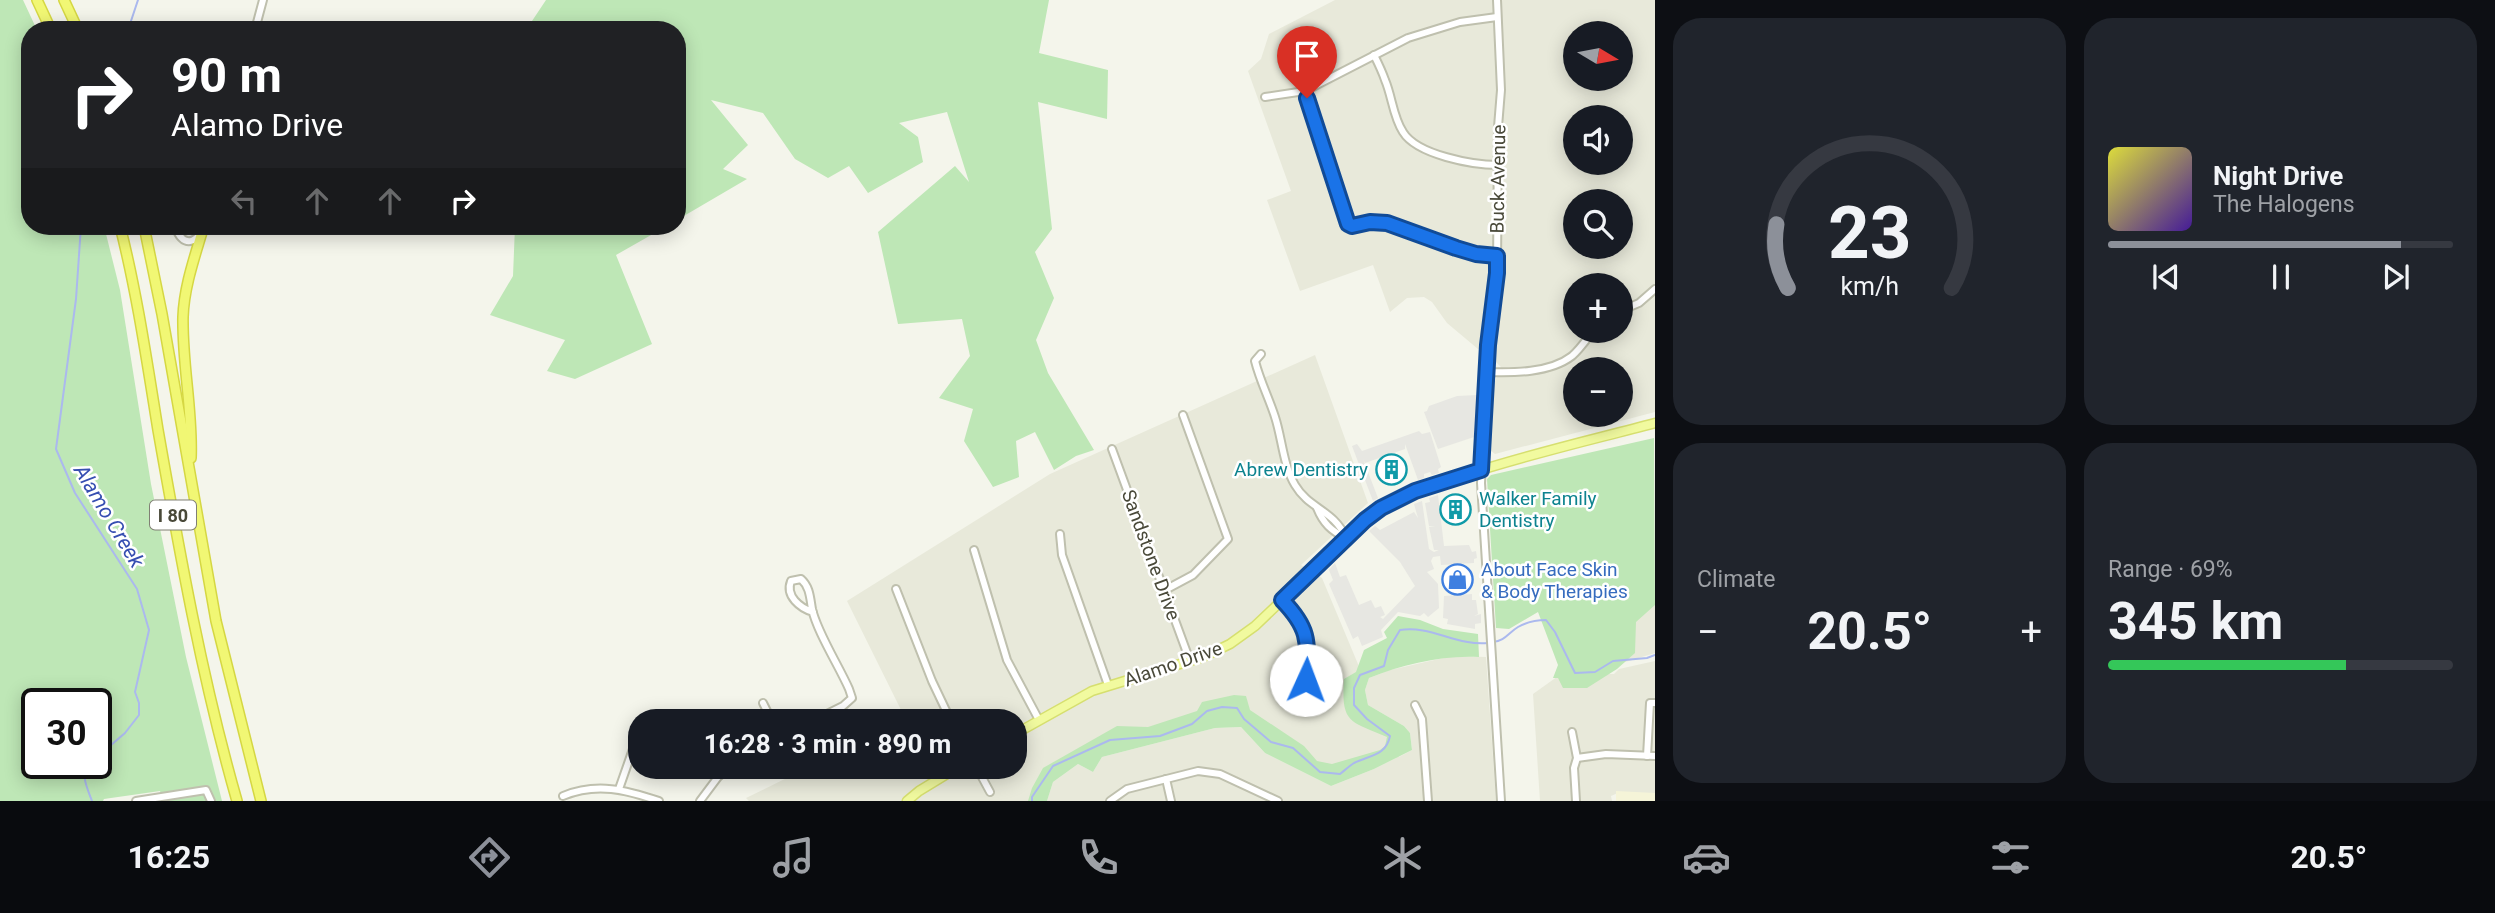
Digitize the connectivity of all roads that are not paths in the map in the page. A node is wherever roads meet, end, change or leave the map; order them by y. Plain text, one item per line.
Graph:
1 (37, 0) edge
2 (64, 0) edge
3 (263, 0) edge
4 (1497, 0) edge
5 (1497, 17) junction
6 (47, 21) edge
7 (74, 21) edge
8 (257, 21) edge
9 (1374, 55) junction
10 (1305, 91) junction
11 (1265, 97) dead end
12 (1498, 165) junction
13 (122, 235) edge
14 (146, 235) edge
15 (180, 235) edge
16 (198, 235) edge
17 (200, 235) edge
18 (1497, 256) junction
19 (1655, 289) edge
20 (1633, 306) edge
21 (1584, 343) edge
22 (1261, 354) dead end
23 (1486, 372) junction
24 (1183, 415) dead end
25 (1655, 423) edge
26 (1112, 449) dead end
27 (1481, 470) junction
28 (191, 477) junction
29 (1060, 534) dead end
30 (1346, 538) junction
31 (974, 550) dead end
32 (896, 589) dead end
33 (1165, 590) junction
34 (1282, 600) junction
35 (813, 612) junction
36 (1190, 661) junction
37 (1108, 685) junction
38 (1304, 696) dead end
39 (763, 703) dead end
40 (1655, 703) edge
41 (1415, 705) dead end
42 (766, 709) edge
43 (837, 709) edge
44 (945, 709) edge
45 (1039, 720) junction
46 (1027, 727) edge
47 (1572, 732) dead end
48 (1647, 756) junction
49 (1655, 756) edge
50 (1577, 758) junction
51 (628, 763) edge
52 (716, 779) edge
53 (939, 779) edge
54 (983, 779) edge
55 (1166, 779) junction
56 (619, 789) junction
57 (990, 792) dead end
58 (563, 796) dead end
59 (1265, 798) edge
60 (136, 801) edge
61 (211, 801) edge
62 (237, 801) edge
63 (261, 801) edge
64 (659, 801) edge
65 (700, 801) edge
66 (907, 801) edge
67 (1110, 801) edge
68 (1171, 801) edge
69 (1278, 801) edge
70 (1428, 801) edge
71 (1501, 801) edge
72 (1576, 801) edge

1 - 6 highway
2 - 7 highway
3 - 8 street
4 - 5 street, Buck Avenue
5 - 9 street
5 - 12 street, Buck Avenue
9 - 10 street
9 - 12 street
10 - 11 street
10 - 18 street
12 - 18 street, Buck Avenue
13 - 62 highway, I 80
14 - 28 highway, I 80
15 - 16 street
17 - 28 highway
18 - 23 street, Buck Avenue
19 - 20 street
21 - 23 street
22 - 30 street
23 - 27 street, Buck Avenue
24 - 33 street
25 - 27 main road, Alamo Drive
26 - 33 street, Sandstone Drive
27 - 30 main road, Alamo Drive
27 - 71 street, Buck Avenue
28 - 63 highway, I 80
29 - 37 street
30 - 34 main road, Alamo Drive
31 - 45 street
32 - 44 street
33 - 36 street, Sandstone Drive
34 - 36 main road, Alamo Drive
34 - 38 street
35 - 35 street
35 - 43 street
36 - 37 main road, Alamo Drive
37 - 45 main road, Alamo Drive
39 - 42 street
40 - 48 street
41 - 70 street
45 - 46 main road, Alamo Drive
47 - 50 street
48 - 49 street
48 - 50 street
50 - 72 street
51 - 56 street
52 - 65 street
53 - 66 main road
54 - 57 street
55 - 59 street
55 - 67 street
55 - 68 street
56 - 58 street
56 - 64 street
59 - 69 street
60 - 61 street

